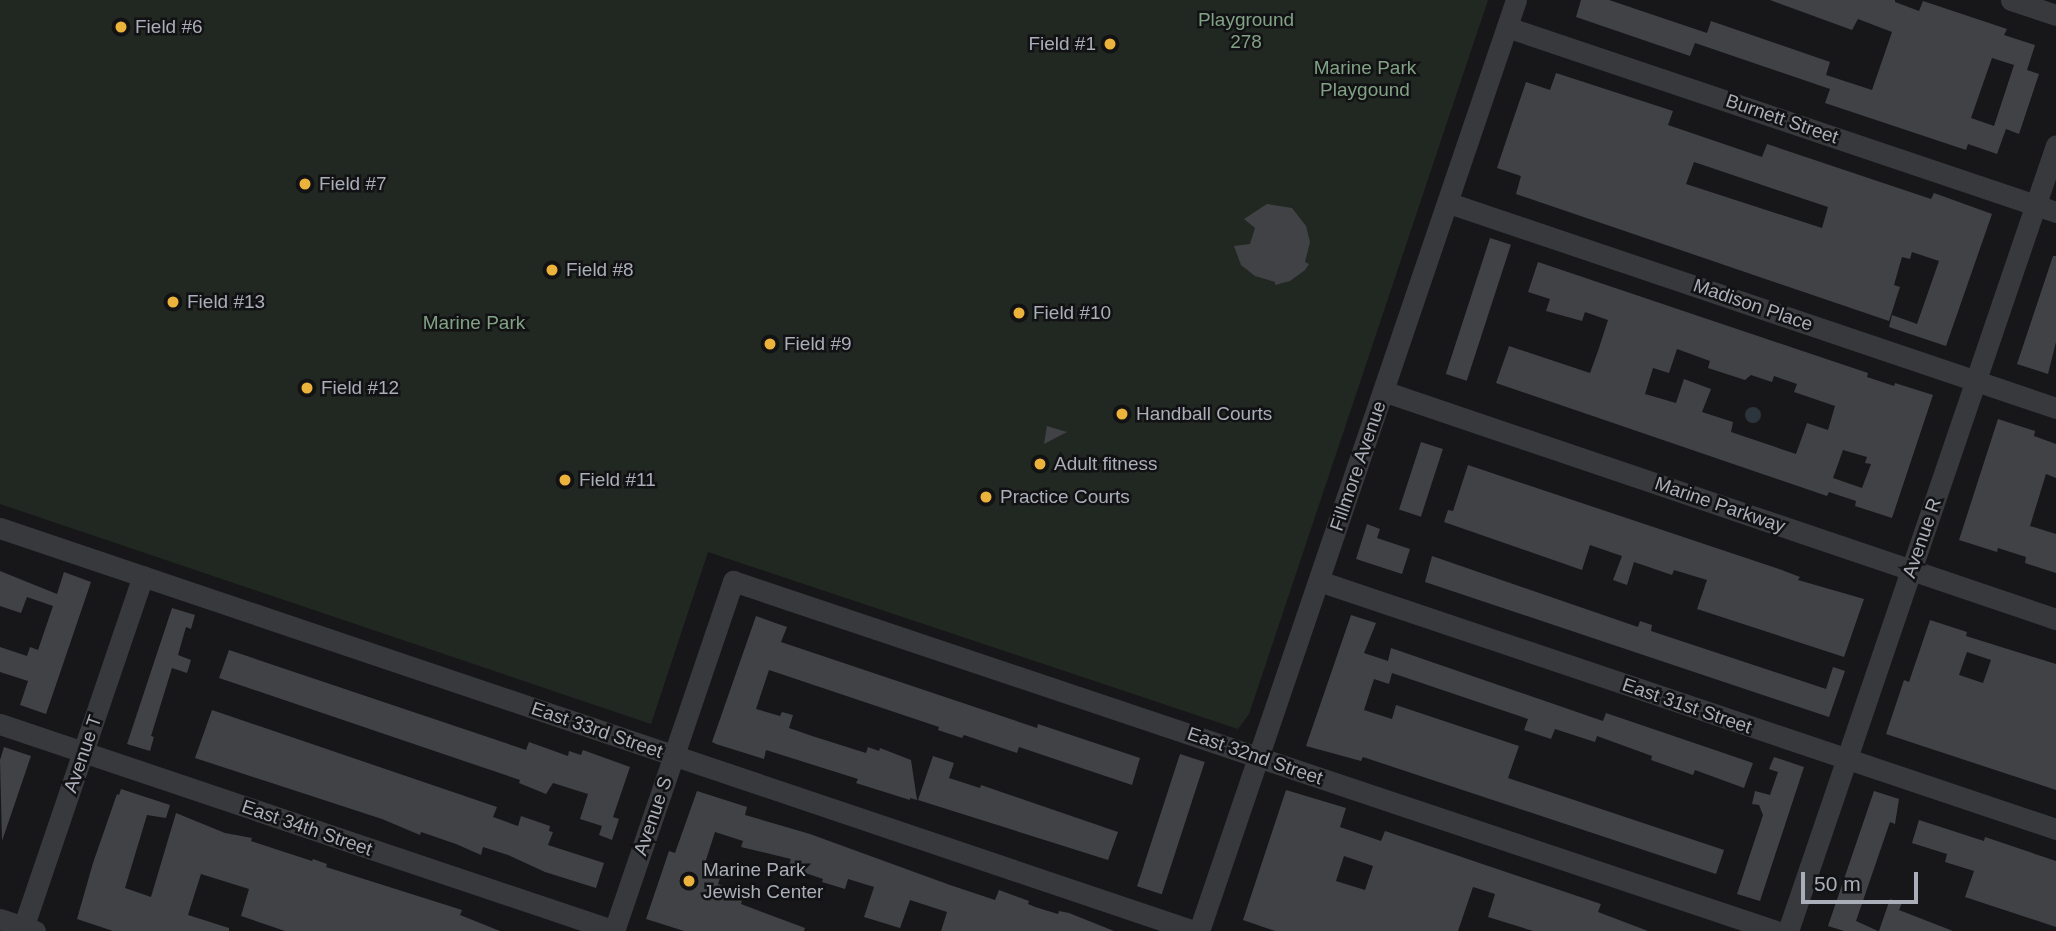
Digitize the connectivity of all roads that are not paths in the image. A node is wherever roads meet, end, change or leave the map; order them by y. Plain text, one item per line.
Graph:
1 (1516, 0) edge
2 (2011, 0) edge
3 (2056, 15) edge
4 (1507, 27) junction
5 (2056, 145) edge
6 (1449, 203) junction
7 (2046, 208) edge
8 (1977, 382) junction
9 (1383, 391) junction
10 (2056, 408) edge
11 (0, 528) edge
12 (1910, 569) junction
13 (143, 576) junction
14 (733, 581) joint
15 (1319, 581) junction
16 (2056, 619) edge
17 (0, 724) edge
18 (83, 752) junction
19 (673, 755) junction
20 (1259, 757) junction
21 (1847, 759) junction
22 (2056, 829) edge
23 (0, 919) edge
24 (27, 930) edge
25 (614, 931) edge
26 (1197, 931) edge
27 (1776, 931) edge
28 (1788, 931) edge

1 - 4 street, Fillmore Avenue
2 - 3 street
4 - 6 street, Fillmore Avenue
4 - 7 street, Burnett Street
5 - 7 street, Avenue R
6 - 8 street, Madison Place
6 - 9 street, Fillmore Avenue
7 - 8 street, Avenue R
8 - 10 street, Madison Place
8 - 12 street, Avenue R
9 - 12 street, Marine Parkway
9 - 15 street, Fillmore Avenue
11 - 13 street, East 33rd Street
12 - 16 street, Marine Parkway
12 - 21 street, Avenue R
13 - 18 street, Avenue T
13 - 19 street, East 33rd Street
14 - 19 street, Avenue S
14 - 20 street, East 32nd Street
15 - 20 street, Fillmore Avenue
15 - 21 street, East 31st Street
17 - 18 street, East 34th Street
18 - 24 street, Avenue T
18 - 25 street, East 34th Street
19 - 25 street, Avenue S
19 - 26 street, East 33rd Street
20 - 26 street, Fillmore Avenue
20 - 27 street, East 32nd Street
21 - 22 street, East 31st Street
21 - 28 street, Avenue R
23 - 24 street

